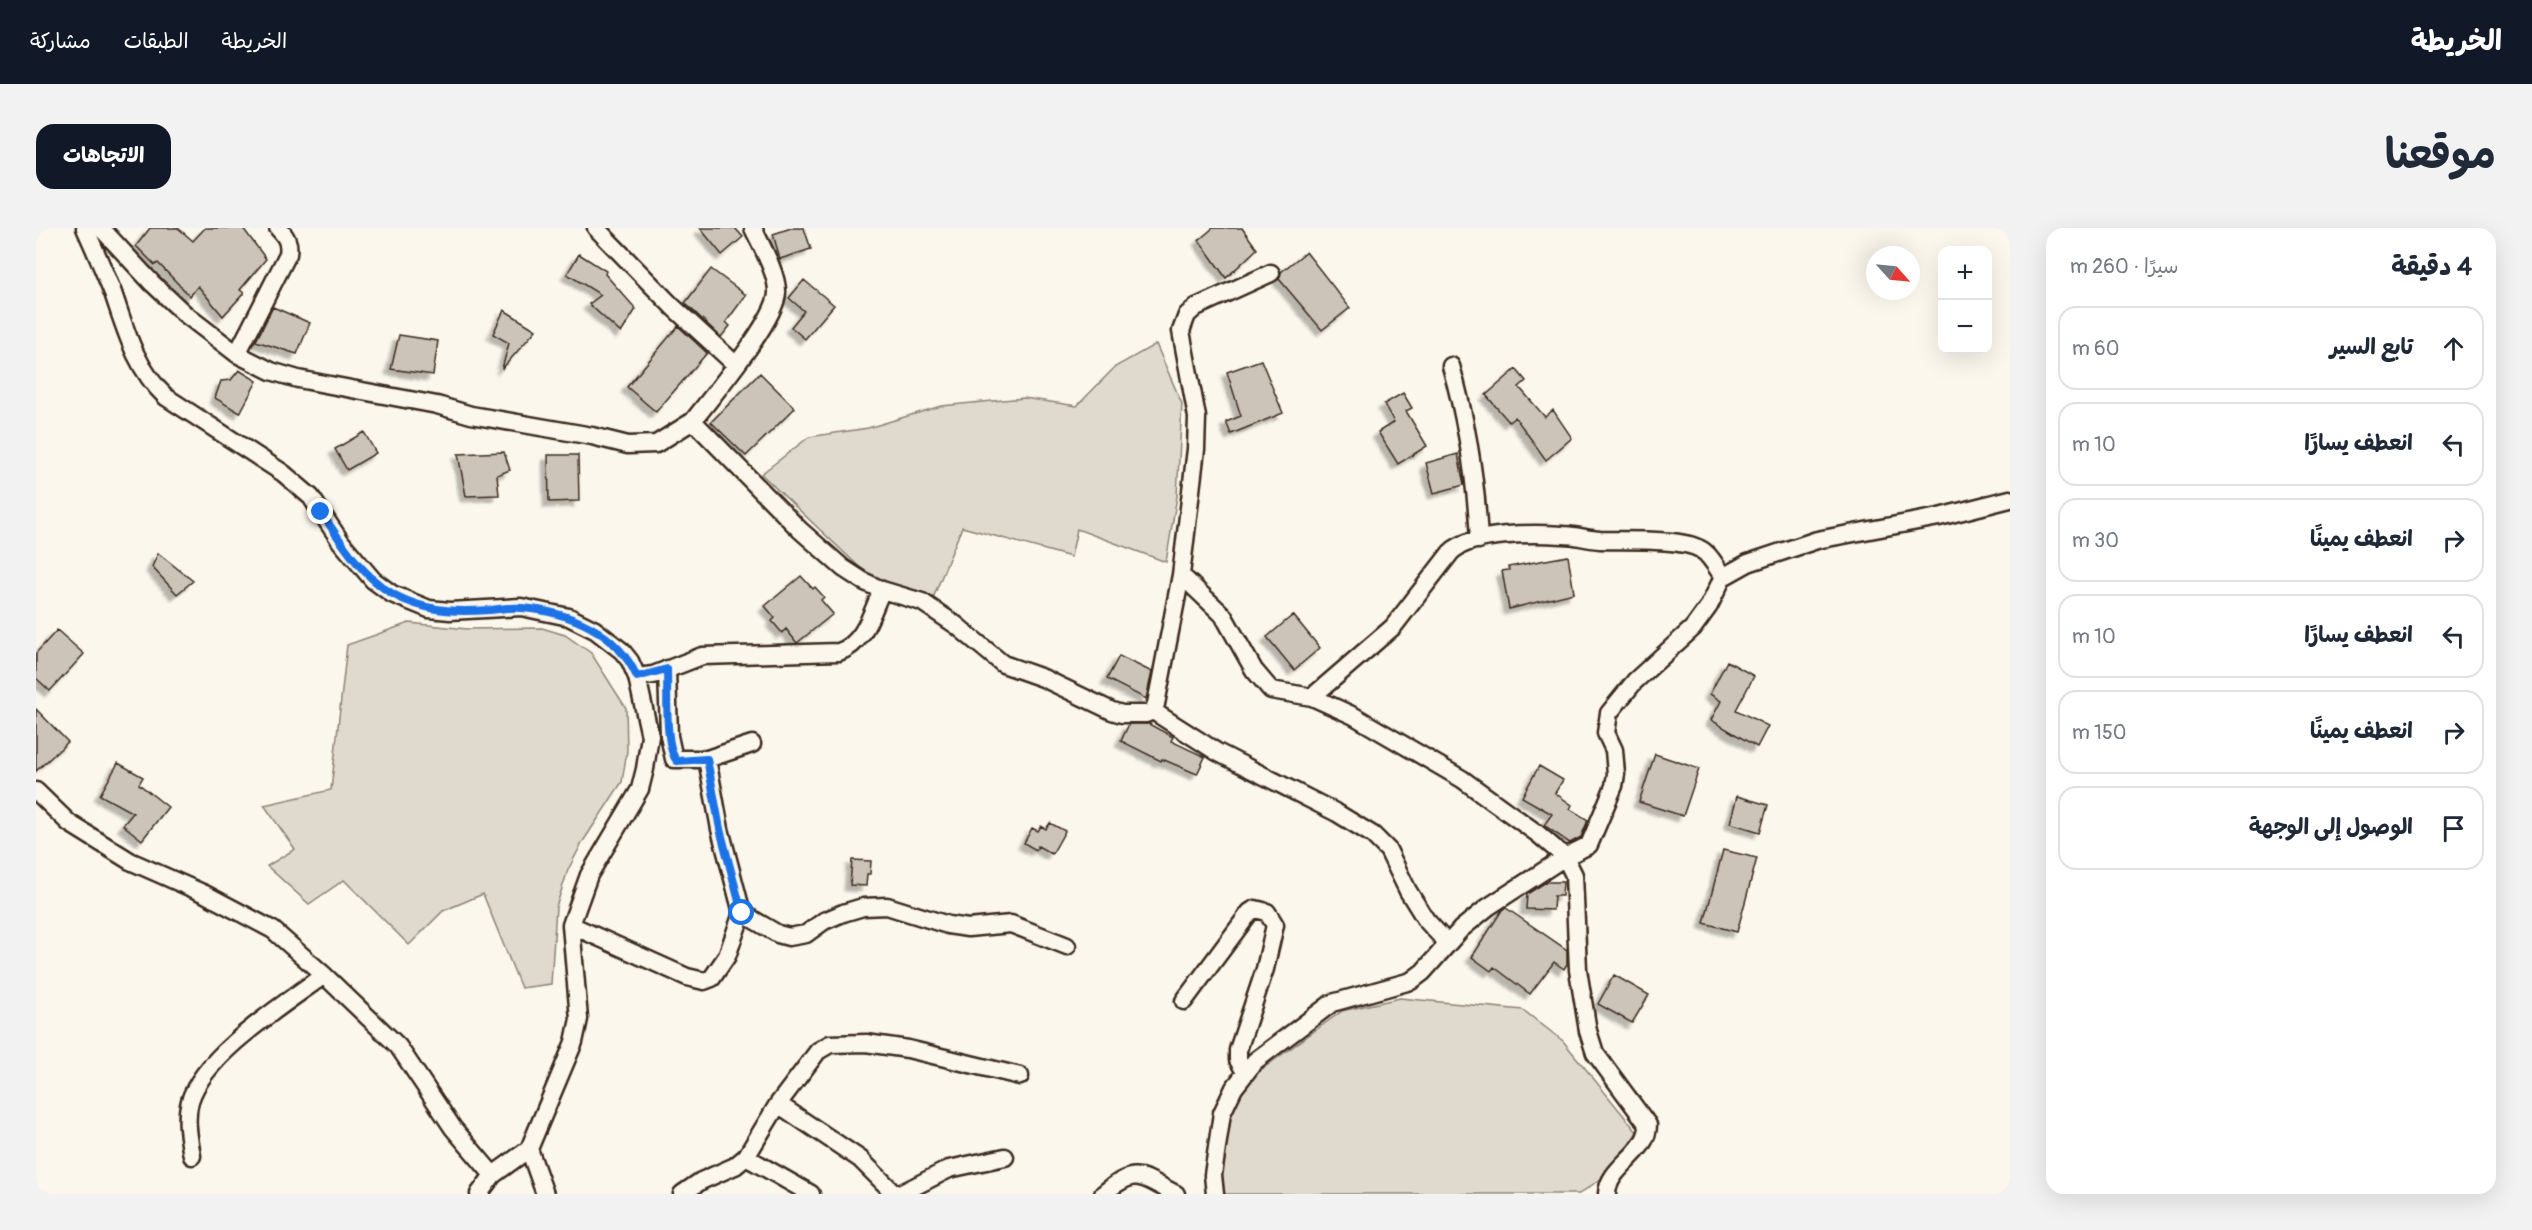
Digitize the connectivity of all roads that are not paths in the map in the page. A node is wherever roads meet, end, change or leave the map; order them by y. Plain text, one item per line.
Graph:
1 (86, 228) edge
2 (100, 228) edge
3 (278, 228) edge
4 (596, 228) edge
5 (753, 228) edge
6 (1271, 273) dead end
7 (237, 354) junction
8 (736, 365) junction
9 (1451, 366) dead end
10 (693, 421) junction
11 (2010, 499) edge
12 (1479, 540) junction
13 (1181, 575) junction
14 (1723, 577) junction
15 (882, 590) junction
16 (667, 669) junction
17 (637, 677) junction
18 (1312, 697) junction
19 (1153, 711) junction
20 (752, 744) dead end
21 (707, 759) junction
22 (36, 791) edge
23 (1565, 857) junction
24 (742, 913) junction
25 (571, 925) junction
26 (1448, 944) junction
27 (1067, 946) dead end
28 (324, 975) junction
29 (1184, 1001) dead end
30 (1245, 1071) junction
31 (1020, 1076) dead end
32 (778, 1104) junction
33 (529, 1149) junction
34 (192, 1156) dead end
35 (746, 1157) junction
36 (1005, 1157) dead end
37 (493, 1175) junction
38 (803, 1192) edge
39 (479, 1194) edge
40 (545, 1194) edge
41 (682, 1194) edge
42 (895, 1194) edge
43 (900, 1194) edge
44 (1103, 1194) edge
45 (1176, 1194) edge
46 (1215, 1194) edge
47 (1607, 1194) edge

1 - 17 street
2 - 7 street
3 - 7 street
4 - 8 street
5 - 8 street
6 - 13 street
7 - 10 street
8 - 10 street
9 - 12 street
10 - 15 street
11 - 14 street
12 - 14 street
12 - 18 street
13 - 18 street
13 - 19 street
14 - 23 street
15 - 16 street
15 - 19 street
16 - 17 street
16 - 21 street
17 - 25 street
18 - 23 street
19 - 26 street
20 - 21 street
21 - 24 street
22 - 28 street
23 - 26 street
23 - 47 street
24 - 25 street
24 - 27 street
25 - 33 street
26 - 30 street
28 - 34 street
28 - 37 street
29 - 30 street
30 - 46 street
31 - 32 street
32 - 35 street
32 - 42 street
33 - 37 street
33 - 40 street
35 - 38 street
35 - 41 street
36 - 43 street
37 - 39 street
44 - 45 street

